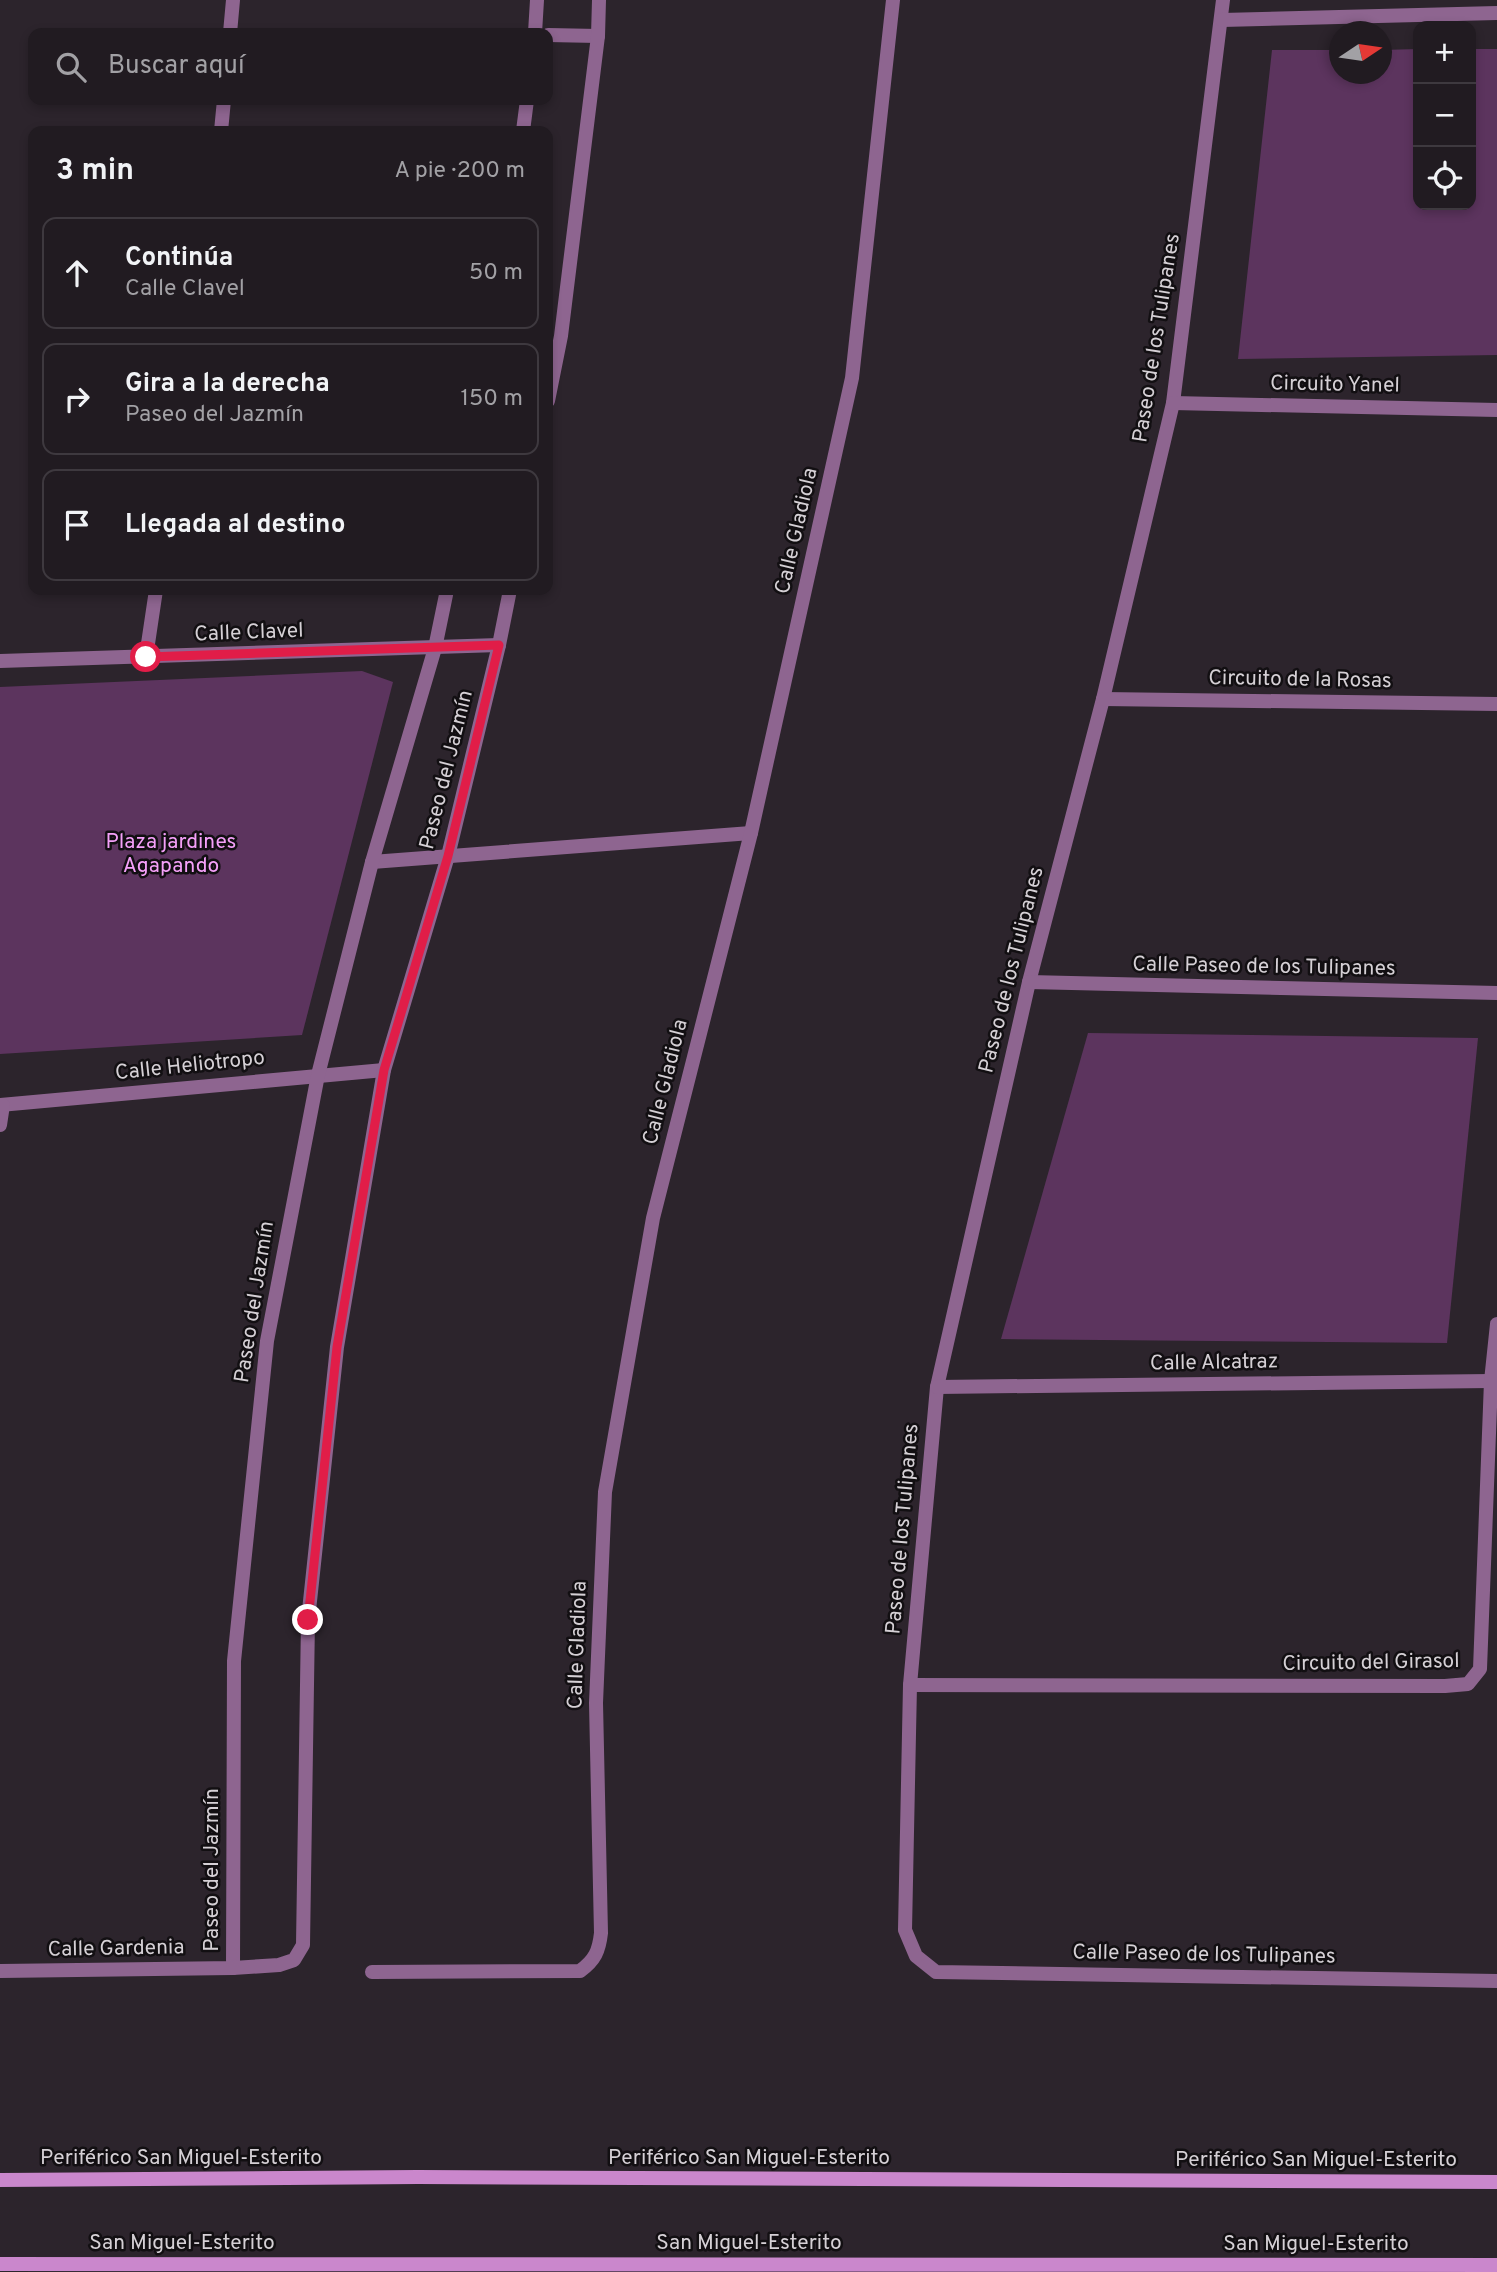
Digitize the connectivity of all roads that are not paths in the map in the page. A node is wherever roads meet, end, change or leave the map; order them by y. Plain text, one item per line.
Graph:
1 (233, 0) edge
2 (537, 0) edge
3 (599, 0) edge
4 (893, 0) edge
5 (1223, 0) edge
6 (1497, 13) edge
7 (1222, 20) junction
8 (230, 28) edge
9 (535, 28) edge
10 (553, 35) edge
11 (598, 36) junction
12 (224, 105) edge
13 (526, 105) edge
14 (221, 126) edge
15 (524, 126) edge
16 (553, 376) edge
17 (1173, 402) junction
18 (1497, 410) edge
19 (155, 595) edge
20 (446, 595) edge
21 (509, 595) edge
22 (499, 645) junction
23 (435, 648) junction
24 (146, 657) junction
25 (0, 661) edge
26 (1103, 699) junction
27 (1497, 704) edge
28 (751, 833) junction
29 (448, 856) junction
30 (372, 862) junction
31 (1029, 982) junction
32 (1497, 993) edge
33 (384, 1070) junction
34 (318, 1074) junction
35 (2, 1105) edge
36 (0, 1125) edge
37 (1497, 1324) edge
38 (1491, 1381) junction
39 (937, 1387) junction
40 (910, 1685) junction
41 (916, 1956) joint
42 (233, 1969) junction
43 (0, 1971) edge
44 (372, 1972) dead end
45 (1497, 1981) edge
46 (0, 2180) edge
47 (1497, 2182) edge
48 (0, 2264) edge
49 (1497, 2265) edge

1 - 8 street
2 - 9 street
3 - 11 street
4 - 28 street, Calle Gladiola
5 - 7 street, Paseo de los Tulipanes
6 - 7 street
7 - 17 street, Paseo de los Tulipanes
10 - 11 street
11 - 16 street
12 - 14 street
13 - 15 street
17 - 18 street, Circuito Yanel
17 - 26 street, Paseo de los Tulipanes
19 - 24 street
20 - 23 street, Paseo del Jazmín
21 - 22 street, Paseo del Jazmín
22 - 23 street, Calle Clavel
22 - 29 street, Paseo del Jazmín
23 - 24 street, Calle Clavel
23 - 30 street, Paseo del Jazmín
24 - 25 street, Calle Clavel
26 - 27 street, Circuito de la Rosas
26 - 31 street, Paseo de los Tulipanes
28 - 29 street
28 - 44 street, Calle Gladiola
29 - 30 street
29 - 33 street, Paseo del Jazmín
30 - 34 street, Paseo del Jazmín
31 - 32 street, Calle Paseo de los Tulipanes
31 - 39 street, Paseo de los Tulipanes
33 - 34 street, Calle Heliotropo
33 - 42 street, Paseo del Jazmín
34 - 35 street, Calle Heliotropo
34 - 42 street, Paseo del Jazmín
35 - 36 street
37 - 38 street, Circuito del Girasol
38 - 39 street, Calle Alcatraz
38 - 40 street, Circuito del Girasol
39 - 40 street, Paseo de los Tulipanes
40 - 41 street, Paseo de los Tulipanes
41 - 45 street, Calle Paseo de los Tulipanes
42 - 43 street, Calle Gardenia
46 - 47 street, Periférico San Miguel-Esterito
48 - 49 street, San Miguel-Esterito

